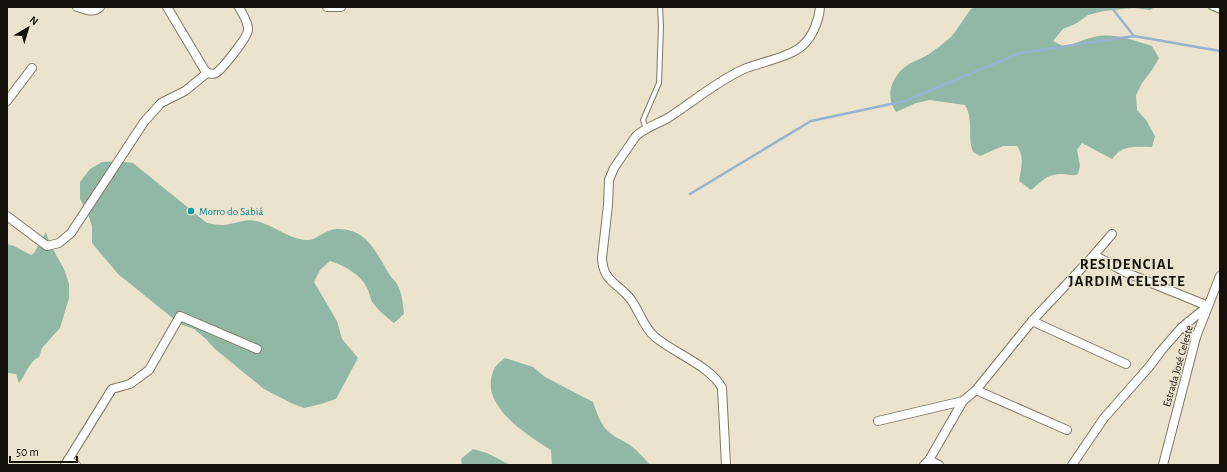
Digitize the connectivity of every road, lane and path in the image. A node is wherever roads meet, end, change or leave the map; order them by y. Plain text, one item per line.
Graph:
1 (77, 7) edge
2 (100, 7) edge
3 (166, 7) edge
4 (239, 7) edge
5 (327, 7) edge
6 (341, 7) edge
7 (660, 7) edge
8 (820, 7) edge
9 (1211, 7) edge
10 (1220, 11) edge
11 (32, 68) dead end
12 (207, 73) junction
13 (7, 101) edge
14 (646, 129) junction
15 (7, 216) edge
16 (1112, 234) dead end
17 (1094, 255) junction
18 (1220, 276) edge
19 (1208, 306) junction
20 (1032, 321) junction
21 (1188, 322) junction
22 (1178, 332) junction
23 (1192, 335) junction
24 (257, 349) dead end
25 (1126, 364) dead end
26 (976, 390) junction
27 (963, 401) junction
28 (878, 421) dead end
29 (1067, 430) dead end
30 (67, 462) edge
31 (927, 463) edge
32 (76, 465) edge
33 (726, 465) edge
34 (940, 465) edge
35 (1072, 465) edge
36 (1163, 465) edge

1 - 2 street
3 - 12 street
4 - 12 street
5 - 6 street
7 - 14 lane
8 - 14 street
9 - 10 lane
11 - 13 street
12 - 15 street
14 - 33 street
16 - 17 street
17 - 19 street
17 - 20 street
18 - 19 street, Estrada José Celeste
19 - 21 street
19 - 23 street, Estrada José Celeste
20 - 25 street
20 - 26 street
21 - 22 street
21 - 23 street
22 - 23 street
22 - 35 street
23 - 36 street, Estrada José Celeste
24 - 30 street
26 - 27 street
26 - 29 street
27 - 28 street
27 - 31 street
30 - 32 street
31 - 34 street

